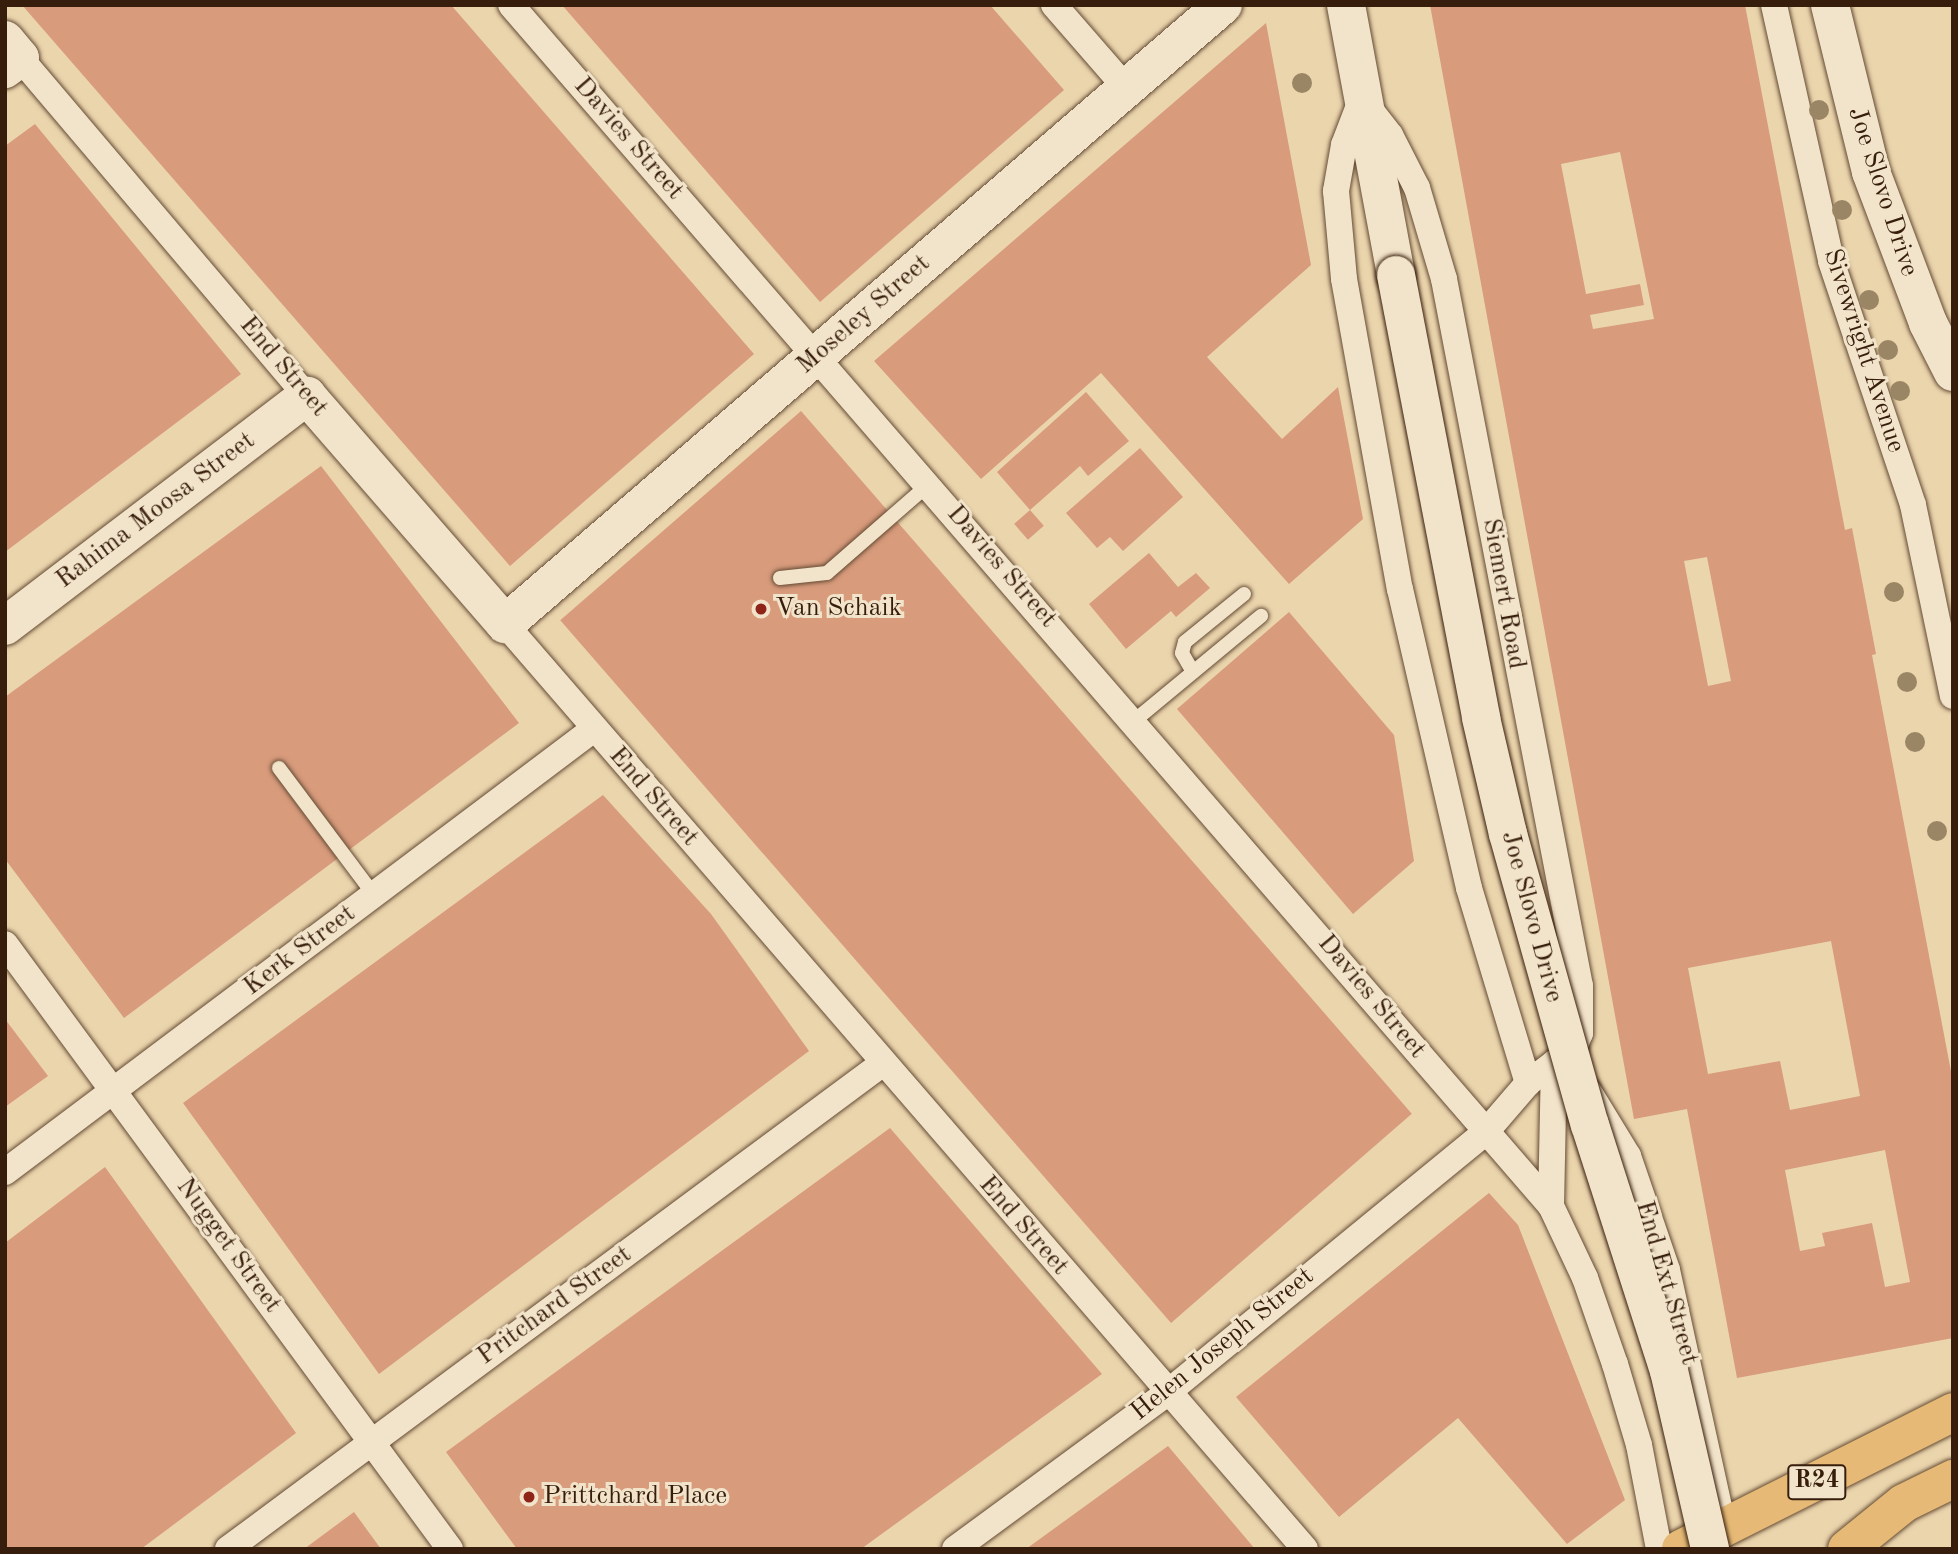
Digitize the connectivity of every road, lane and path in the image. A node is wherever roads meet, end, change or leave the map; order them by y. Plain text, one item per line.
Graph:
1 (511, 5) edge
2 (1054, 5) edge
3 (1223, 5) edge
4 (1346, 5) edge
5 (1774, 5) edge
6 (1830, 5) edge
7 (10, 56) edge
8 (1127, 89) junction
9 (1362, 98) junction
10 (1396, 275) joint
11 (817, 355) junction
12 (1953, 372) edge
13 (307, 396) junction
14 (929, 484) junction
15 (780, 578) dead end
16 (1244, 594) dead end
17 (1261, 616) dead end
18 (505, 624) junction
19 (5, 626) edge
20 (1194, 672) junction
21 (1953, 696) edge
22 (1133, 721) junction
23 (594, 729) junction
24 (279, 768) dead end
25 (374, 895) junction
26 (5, 944) edge
27 (1559, 1060) junction
28 (883, 1063) junction
29 (1528, 1083) junction
30 (114, 1091) junction
31 (1485, 1133) junction
32 (5, 1172) edge
33 (1551, 1206) junction
34 (1167, 1393) junction
35 (1953, 1412) edge
36 (371, 1441) junction
37 (1953, 1479) edge
38 (1721, 1541) edge
39 (228, 1549) edge
40 (450, 1549) edge
41 (955, 1549) edge
42 (1305, 1549) edge
43 (1658, 1549) edge
44 (1681, 1549) edge
45 (1847, 1549) edge

1 - 11 street, Davies Street
2 - 8 street
3 - 8 main road, Moseley Street
4 - 9 main road, Siemert Road
5 - 21 street, Sivewright Avenue
6 - 12 main road, Joe Slovo Drive
7 - 13 street, End Street
8 - 11 main road, Moseley Street
9 - 10 main road, Siemert Road
9 - 27 street, Siemert Road
9 - 29 street
10 - 38 main road, Joe Slovo Drive, bridge
11 - 14 street, Davies Street
11 - 18 main road, Moseley Street
13 - 18 main road, End Street
13 - 19 main road, Rahima Moosa Street
14 - 15 lane
14 - 22 street, Davies Street
16 - 20 lane
17 - 20 lane
18 - 23 street, End Street
20 - 22 lane
22 - 31 street, Davies Street
23 - 25 street, Kerk Street
23 - 28 street, End Street
24 - 25 lane
25 - 30 street, Kerk Street
26 - 30 street, Nugget Street
27 - 29 street, Siemert Road
27 - 33 street
27 - 38 street, End Ext Street
28 - 34 street, End Street
28 - 36 street, Pritchard Street
29 - 31 street, Siemert Road
30 - 32 street, Kerk Street
30 - 36 street, Nugget Street
31 - 33 street
31 - 34 street, Helen Joseph Street
33 - 43 street
34 - 41 street, Helen Joseph Street
34 - 42 street, End Street
35 - 38 main road, R24
36 - 39 street, Pritchard Street
36 - 40 street, Nugget Street
37 - 45 main road
38 - 44 main road, R24

